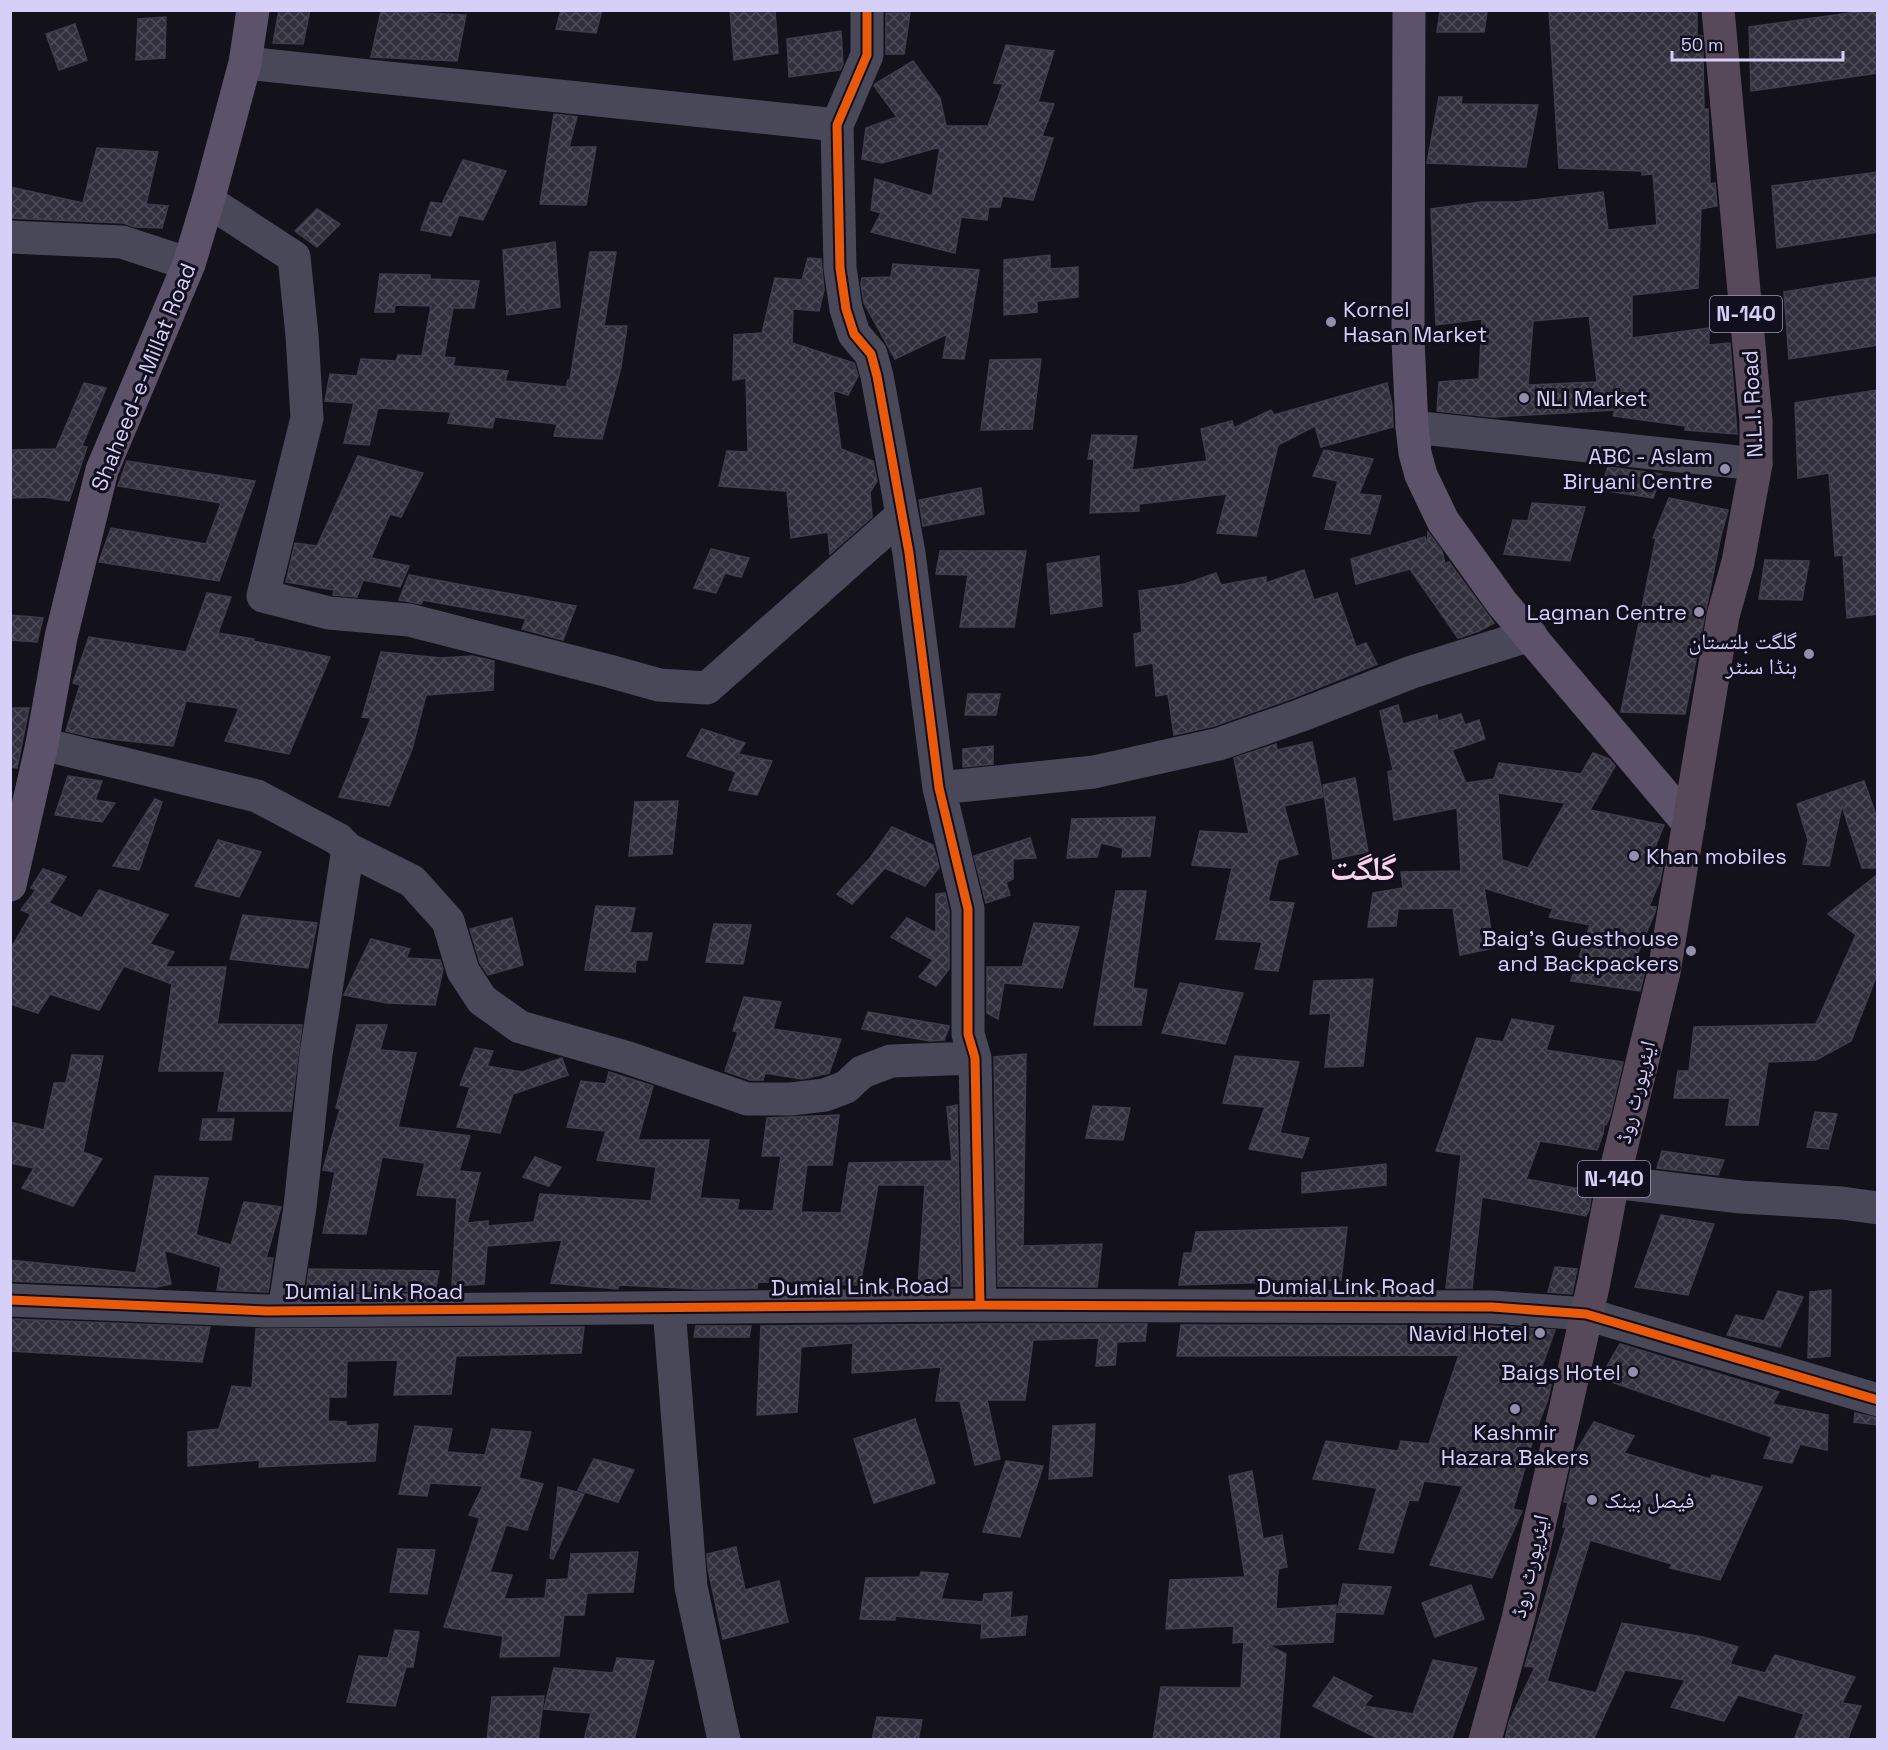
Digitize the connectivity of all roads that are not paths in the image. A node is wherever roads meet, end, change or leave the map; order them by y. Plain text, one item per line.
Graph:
1 (253, 10) edge
2 (867, 10) edge
3 (1409, 10) edge
4 (1718, 10) edge
5 (245, 63) junction
6 (837, 125) junction
7 (208, 201) junction
8 (10, 237) edge
9 (189, 264) junction
10 (1412, 427) junction
11 (1756, 464) junction
12 (902, 515) junction
13 (1723, 615) joint
14 (1531, 635) junction
15 (42, 744) junction
16 (939, 788) junction
17 (1689, 824) junction
18 (348, 849) junction
19 (10, 885) edge
20 (975, 1058) junction
21 (1613, 1182) junction
22 (1878, 1208) edge
23 (10, 1300) edge
24 (980, 1305) junction
25 (669, 1308) junction
26 (284, 1311) junction
27 (1587, 1314) junction
28 (1878, 1400) edge
29 (724, 1740) edge
30 (1485, 1740) edge

1 - 5 main road, Shaheed-e-Millat Road
2 - 6 street
3 - 10 main road
4 - 11 highway, N.L.I. Road / N-140
5 - 6 street
5 - 7 main road, Shaheed-e-Millat Road
6 - 12 street
7 - 9 main road, Shaheed-e-Millat Road
7 - 12 street
8 - 9 street
9 - 15 main road, Shaheed-e-Millat Road
10 - 11 street
10 - 14 main road
11 - 13 highway, N.L.I. Road / N-140
12 - 16 street
13 - 17 highway, ایئرپورٹ روڈ / N-140
14 - 16 street
14 - 17 main road
15 - 18 street
15 - 19 main road, Shaheed-e-Millat Road
16 - 20 street
17 - 21 highway, ایئرپورٹ روڈ / N-140
18 - 20 street
18 - 26 street
20 - 24 street
21 - 22 street
21 - 27 highway, ایئرپورٹ روڈ / N-140
23 - 26 street, Dumial Link Road
24 - 25 street, Dumial Link Road
24 - 27 street, Dumial Link Road
25 - 26 street, Dumial Link Road
25 - 29 street
27 - 28 street, Dumial Link Road
27 - 30 highway, ایئرپورٹ روڈ / N-140

